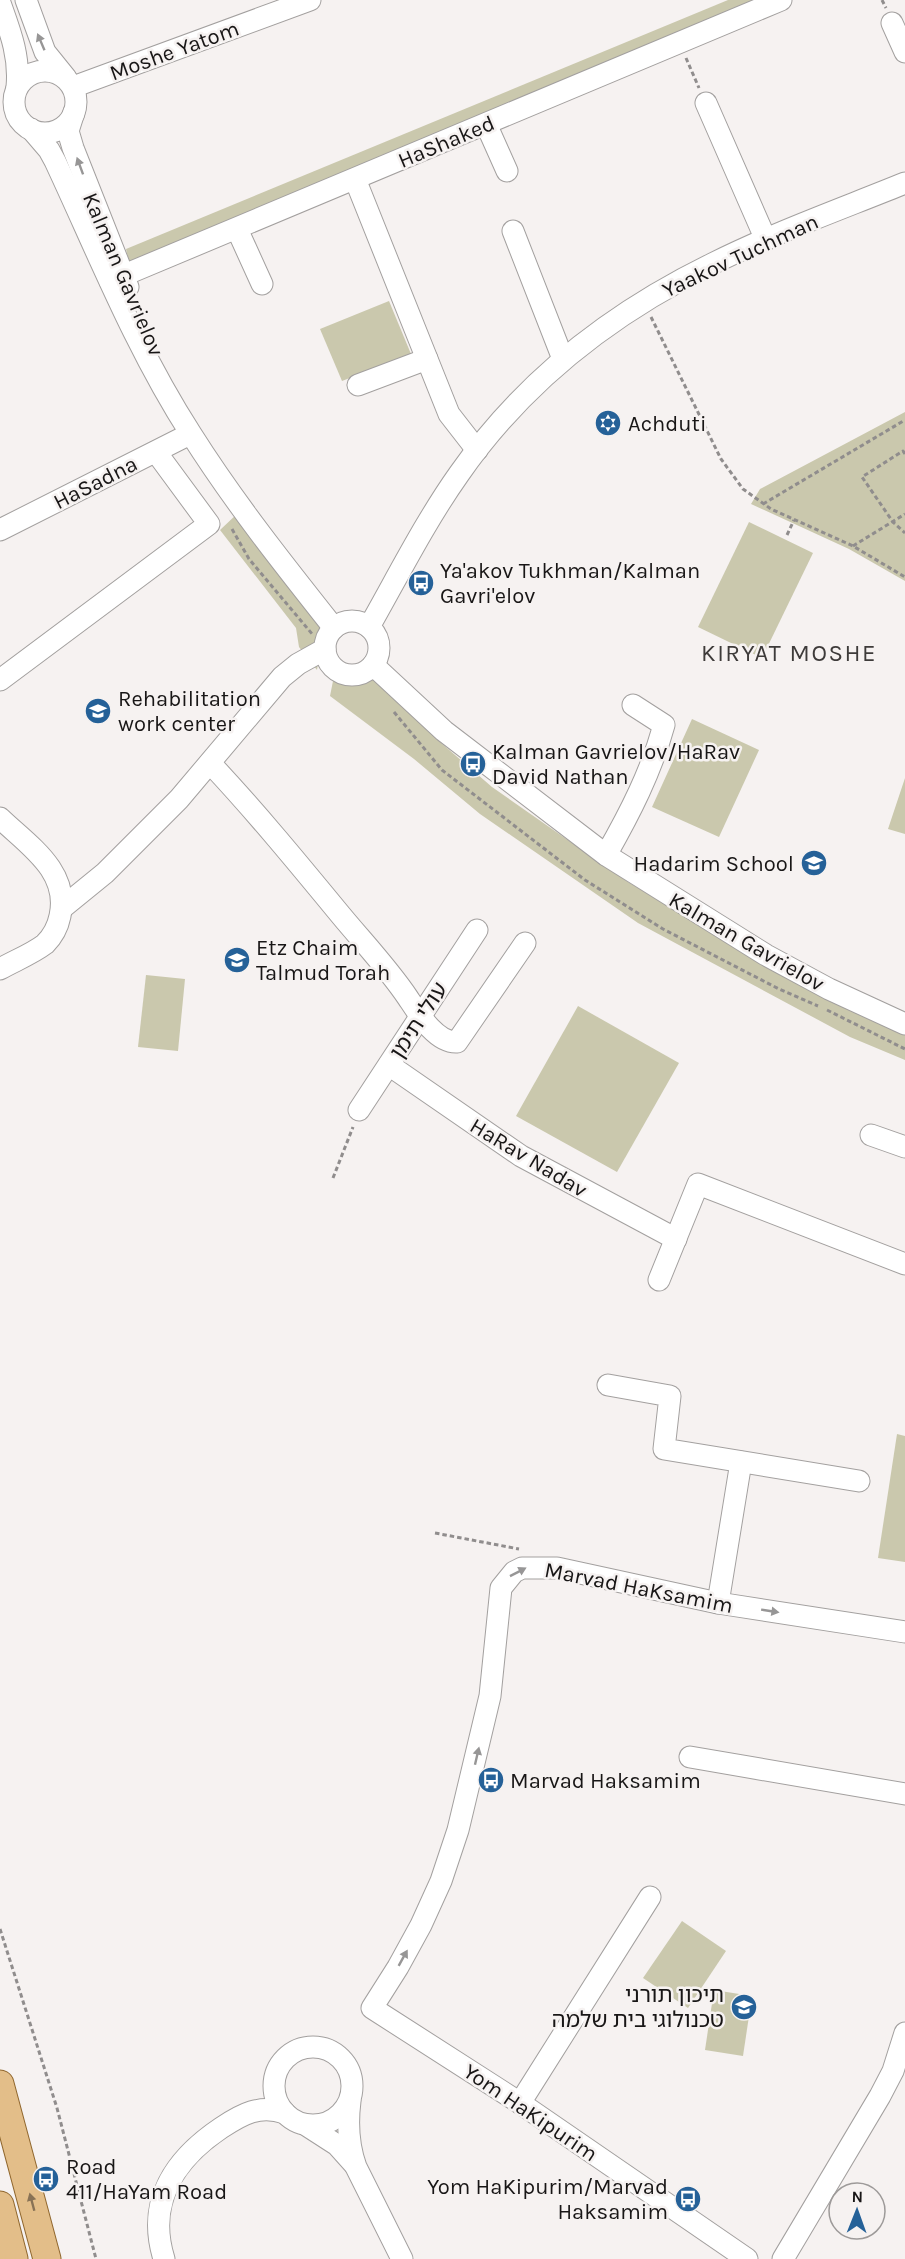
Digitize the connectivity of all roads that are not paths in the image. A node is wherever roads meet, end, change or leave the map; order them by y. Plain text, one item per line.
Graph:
1 (26, 0) edge
2 (310, 0) edge
3 (781, 0) edge
4 (0, 3) edge
5 (892, 23) dead end
6 (905, 51) edge
7 (70, 83) junction
8 (17, 87) junction
9 (706, 103) road end
10 (74, 112) junction
11 (8, 117) edge
12 (486, 124) junction
13 (31, 129) junction
14 (507, 171) dead end
15 (355, 179) junction
16 (905, 183) edge
17 (237, 229) junction
18 (513, 231) dead end
19 (766, 240) junction
20 (117, 278) junction
21 (262, 284) dead end
22 (427, 359) junction
23 (563, 359) junction
24 (358, 385) dead end
25 (190, 434) junction
26 (477, 450) junction
27 (156, 452) junction
28 (0, 530) edge
29 (369, 627) junction
30 (334, 628) junction
31 (325, 649) junction
32 (373, 665) junction
33 (0, 680) edge
34 (633, 705) dead end
35 (210, 763) junction
36 (0, 818) edge
37 (606, 855) junction
38 (62, 908) junction
39 (477, 930) dead end
40 (525, 943) dead end
41 (0, 969) edge
42 (420, 1016) junction
43 (905, 1024) edge
44 (388, 1065) junction
45 (359, 1110) road end
46 (871, 1135) dead end
47 (905, 1147) edge
48 (676, 1239) junction
49 (905, 1264) edge
50 (660, 1280) dead end
51 (608, 1385) dead end
52 (741, 1462) junction
53 (859, 1481) dead end
54 (718, 1603) junction
55 (905, 1632) edge
56 (690, 1757) dead end
57 (905, 1794) edge
58 (650, 1897) dead end
59 (372, 2008) joint
60 (904, 2038) edge
61 (279, 2068) junction
62 (0, 2084) edge
63 (350, 2099) junction
64 (520, 2103) junction
65 (285, 2113) junction
66 (241, 2115) junction
67 (306, 2125) junction
68 (356, 2168) junction
69 (0, 2205) edge
70 (14, 2258) edge
71 (47, 2259) edge
72 (164, 2259) edge
73 (402, 2259) edge
74 (747, 2259) edge
75 (783, 2259) edge

7 -> 1 street
2 - 7 street, Moshe Yatom
3 - 12 street, HaShaked
4 - 8 street
5 - 6 street
7 - 8 street
7 - 10 street
8 - 11 street
9 - 19 street
10 - 13 street
20 -> 10 street, Kalman Gavrielov
11 - 13 street
12 - 14 street
12 - 15 street, HaShaked
13 - 20 street, Kalman Gavrielov
15 - 17 street, HaShaked
15 - 22 street
16 - 19 street, Yaakov Tuchman
17 - 20 street, HaShaked
17 - 21 street
18 - 23 street
19 - 23 street, Yaakov Tuchman
20 - 25 street, Kalman Gavrielov
22 - 24 street
22 - 26 street
23 - 26 street, Yaakov Tuchman
25 - 27 street, HaSadna
25 - 30 street, Kalman Gavrielov
26 - 29 street, Yaakov Tuchman
27 - 28 street, HaSadna
27 - 33 street
29 - 30 street
29 - 32 street
30 - 31 street
31 - 32 street
31 - 35 street
32 - 37 street, Kalman Gavrielov
34 - 37 street
35 - 38 street
35 - 42 street
36 - 38 street
37 - 43 street, Kalman Gavrielov
38 - 41 street
39 - 42 street, עולי תימן
40 - 42 street
42 - 44 street, עולי תימן
44 - 45 street, עולי תימן
44 - 48 street, HaRav Nadav
46 - 47 street
48 - 49 street
48 - 50 street
51 - 52 street
52 - 53 street
52 - 54 street
54 -> 55 street, Marvad HaKsamim
59 -> 54 street, Marvad HaKsamim
56 - 57 street
58 - 64 street
59 - 64 street, Yom HaKipurim
60 - 75 street
61 - 63 street
61 - 65 street
61 - 66 street
71 -> 62 main road
63 - 67 street
63 - 68 street
64 - 74 street, Yom HaKipurim
65 - 66 street
65 - 67 street
66 - 72 street
67 - 68 street
68 - 73 street
69 - 70 main road

